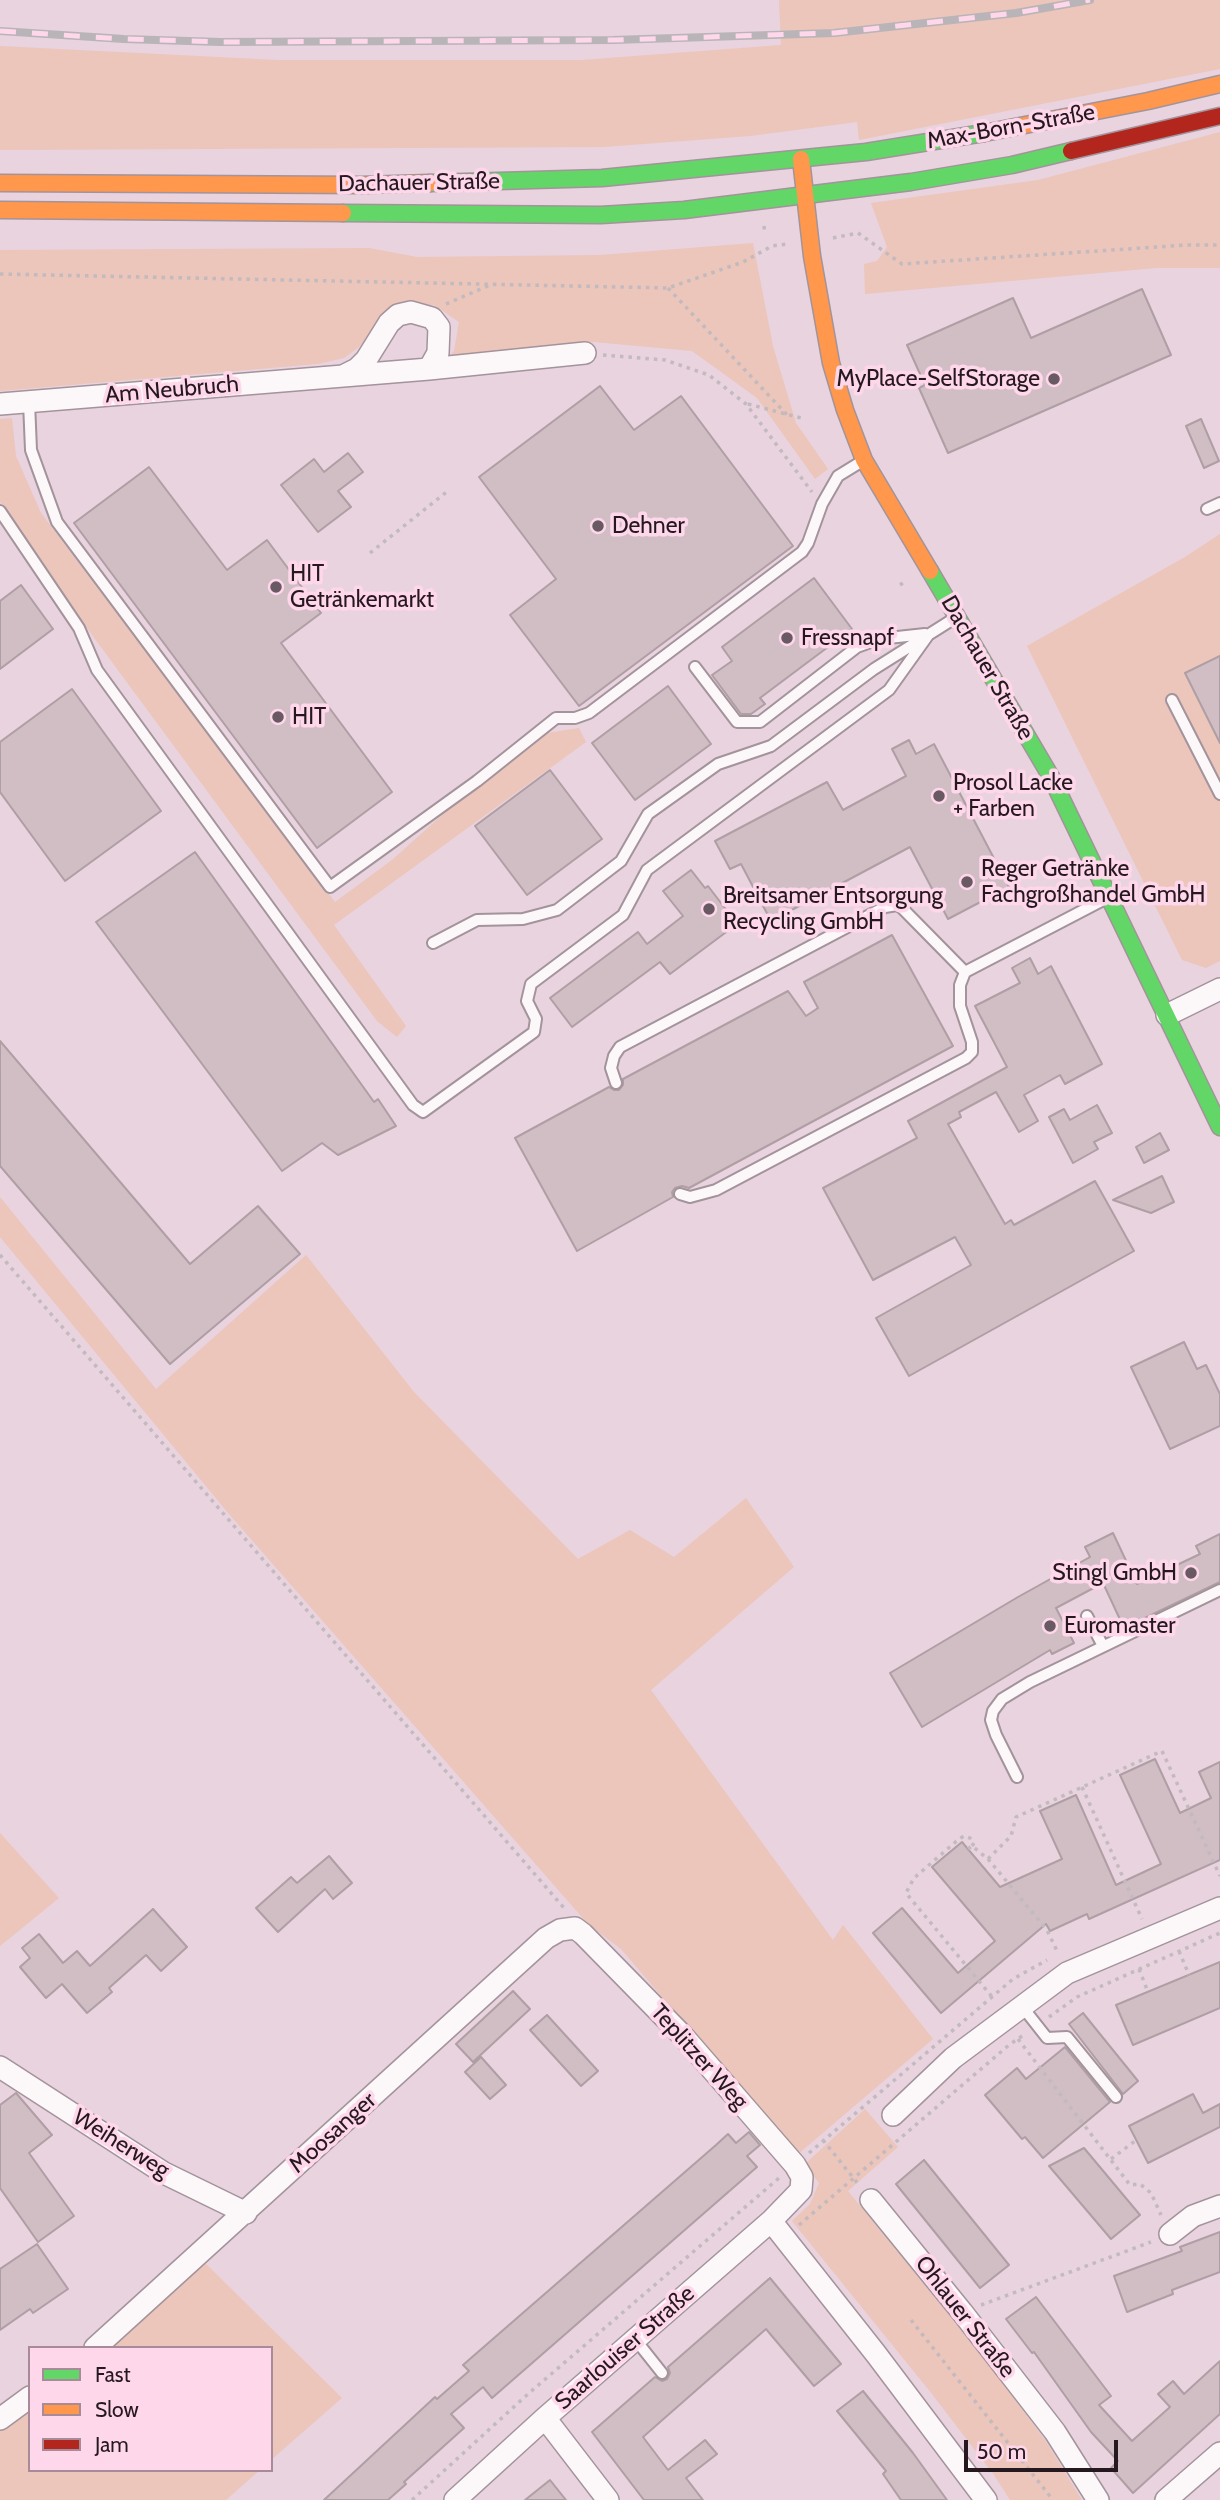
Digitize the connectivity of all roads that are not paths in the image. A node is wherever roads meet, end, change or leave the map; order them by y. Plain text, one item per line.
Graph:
1 (1220, 84) edge
2 (1220, 116) edge
3 (801, 159) junction
4 (0, 183) edge
5 (805, 195) junction
6 (0, 210) edge
7 (585, 354) road end
8 (429, 369) junction
9 (343, 376) junction
10 (29, 402) junction
11 (0, 404) edge
12 (864, 460) junction
13 (1220, 503) edge
14 (1207, 509) dead end
15 (0, 511) edge
16 (958, 617) junction
17 (929, 634) junction
18 (695, 667) dead end
19 (1172, 700) dead end
20 (1220, 794) edge
21 (1109, 897) junction
22 (433, 943) dead end
23 (965, 972) junction
24 (1220, 989) edge
25 (1167, 1015) junction
26 (616, 1083) dead end
27 (1220, 1127) edge
28 (680, 1194) dead end
29 (1220, 1590) edge
30 (1087, 1616) dead end
31 (1103, 1646) junction
32 (1017, 1777) dead end
33 (1220, 1908) edge
34 (575, 1928) joint
35 (1014, 2010) junction
36 (0, 2067) edge
37 (1116, 2097) dead end
38 (893, 2115) dead end
39 (797, 2197) joint
40 (871, 2200) road end
41 (1220, 2206) edge
42 (246, 2213) junction
43 (777, 2230) junction
44 (1170, 2234) road end
45 (635, 2339) junction
46 (97, 2346) edge
47 (662, 2373) dead end
48 (28, 2398) edge
49 (545, 2418) junction
50 (0, 2419) edge
51 (1220, 2453) edge
52 (455, 2500) edge
53 (608, 2500) edge
54 (986, 2500) edge
55 (1098, 2500) edge
56 (1166, 2500) edge

1 - 3 main road, Max-Born-Straße
2 - 5 main road, Max-Born-Straße
3 - 4 main road, Dachauer Straße
3 - 5 main road, Dachauer Straße
5 - 6 main road, Dachauer Straße
5 - 12 main road, Dachauer Straße
7 - 8 street, Am Neubruch
8 - 9 street, Am Neubruch
8 - 9 street
9 - 10 street, Am Neubruch
10 - 11 street, Am Neubruch
10 - 12 lane
12 - 16 main road, Dachauer Straße
13 - 14 lane
15 - 17 lane
16 - 17 lane
16 - 21 main road, Dachauer Straße
17 - 18 lane
17 - 22 lane
19 - 20 lane
21 - 23 lane
21 - 25 main road, Dachauer Straße
23 - 26 lane
23 - 28 lane
24 - 25 street
25 - 27 main road, Dachauer Straße
29 - 31 lane
30 - 31 lane
31 - 32 lane
33 - 35 street
34 - 39 street, Teplitzer Weg
34 - 42 street, Moosanger
35 - 37 lane
35 - 38 street
36 - 42 street, Weiherweg
39 - 43 street, Saarlouiser Straße
40 - 55 street, Ohlauer Straße
41 - 44 street
42 - 46 street, Moosanger
43 - 45 street, Saarlouiser Straße
43 - 54 street
45 - 47 lane
45 - 49 street, Saarlouiser Straße
48 - 50 street
49 - 52 street, Saarlouiser Straße
49 - 53 street
51 - 56 street

